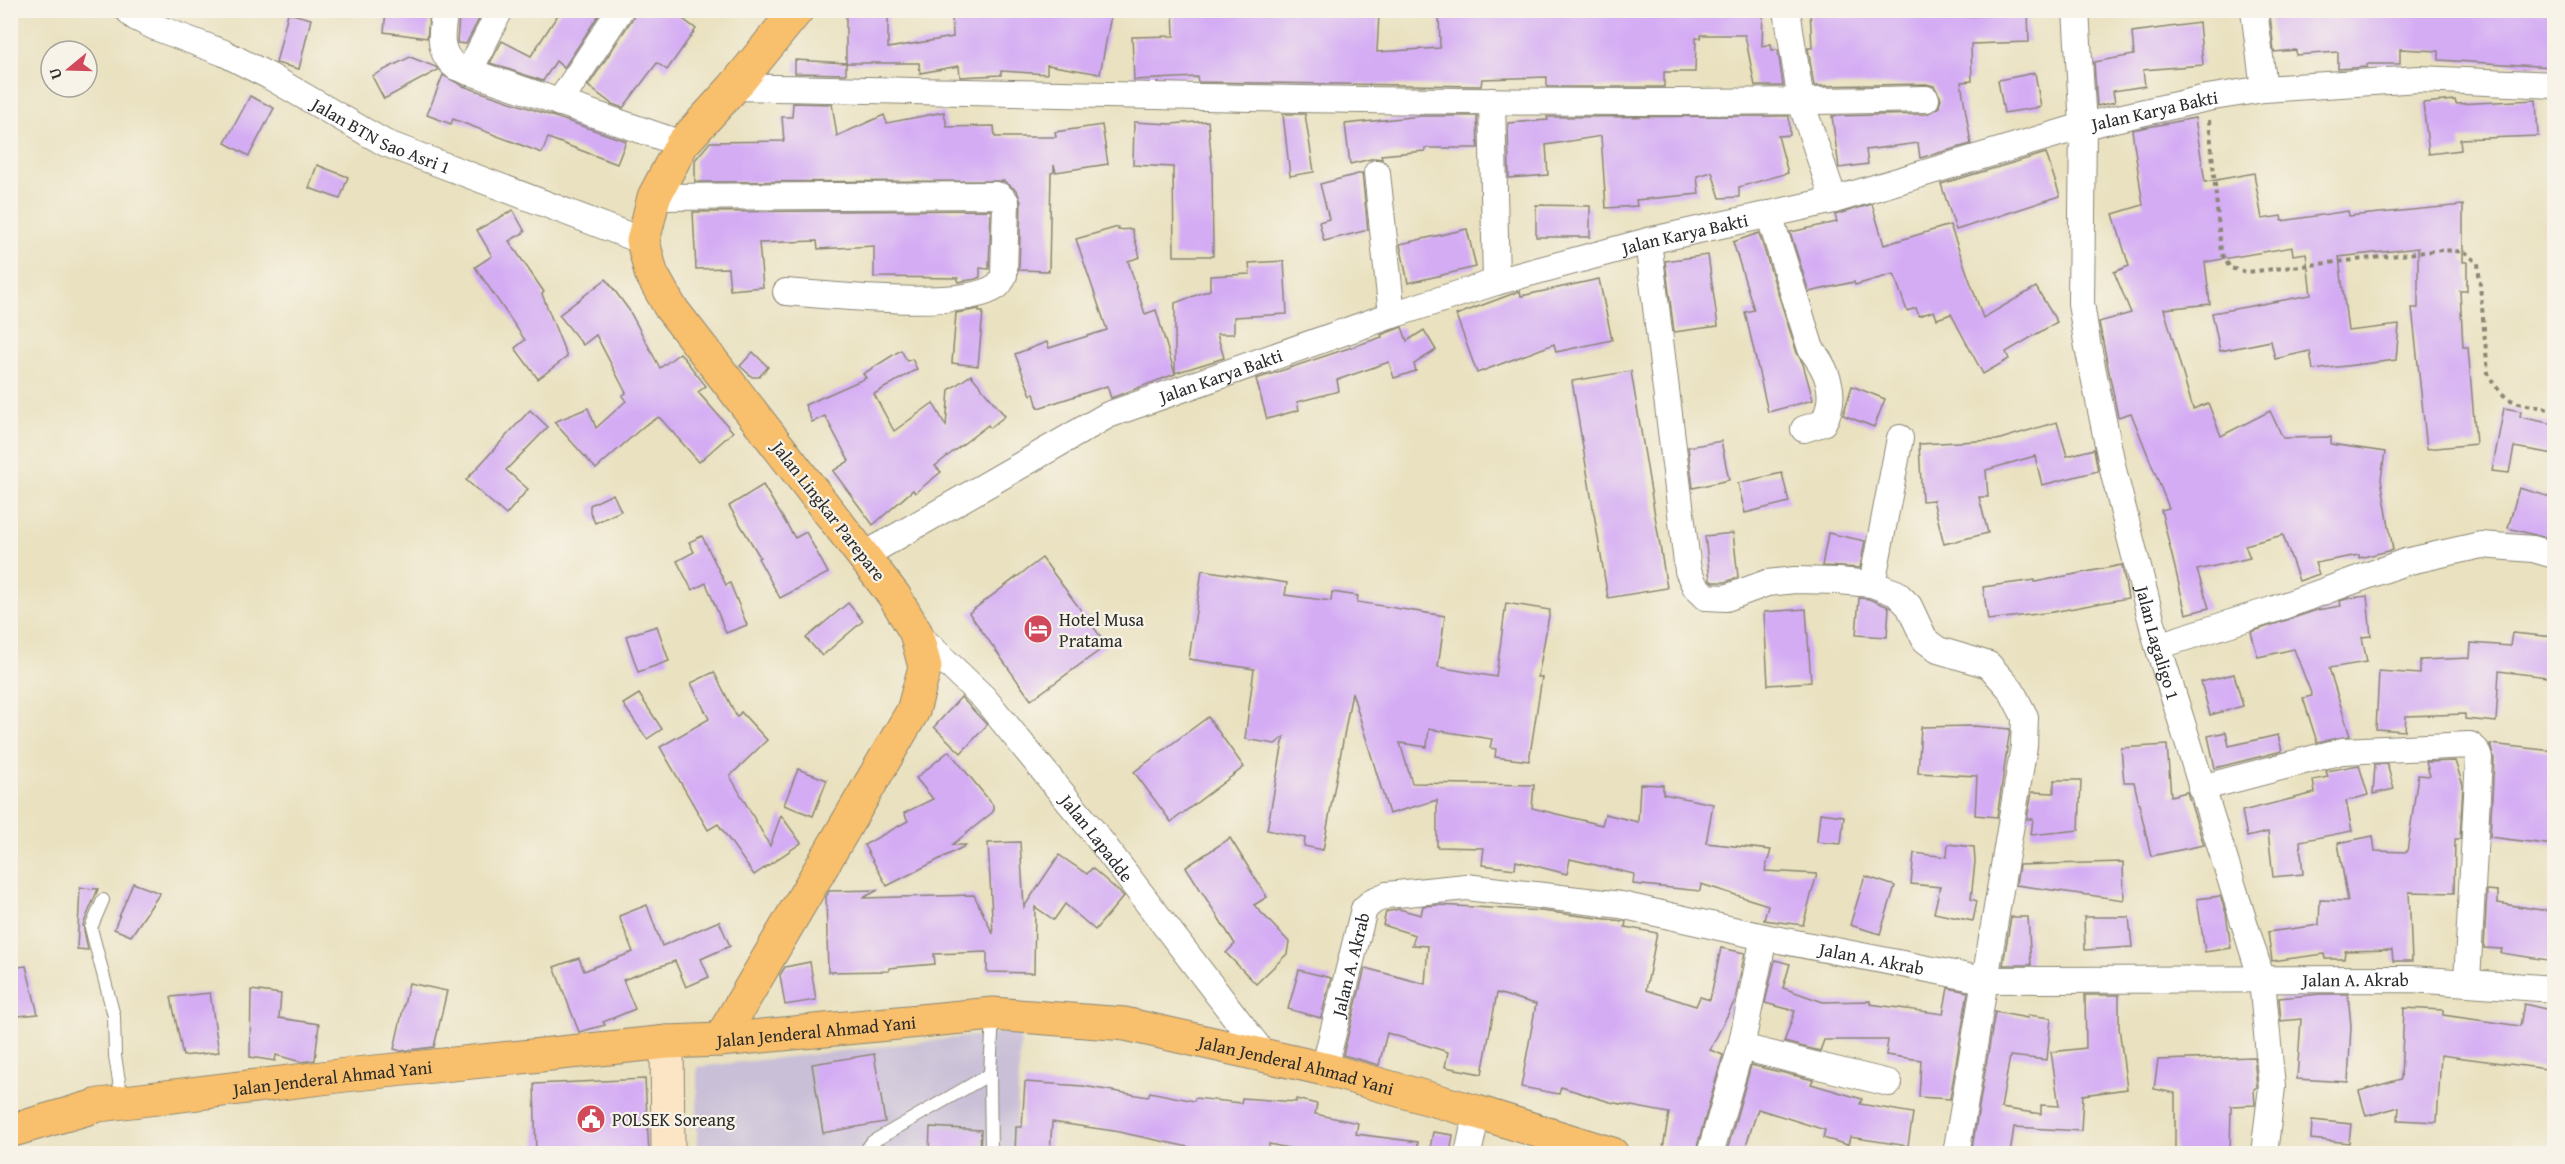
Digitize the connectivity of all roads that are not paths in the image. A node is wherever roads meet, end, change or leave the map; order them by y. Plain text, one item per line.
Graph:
1 (128, 10) edge
2 (445, 10) edge
3 (500, 10) edge
4 (620, 10) edge
5 (797, 10) edge
6 (1786, 10) edge
7 (2076, 10) edge
8 (2254, 10) edge
9 (469, 72) junction
10 (2554, 85) edge
11 (734, 87) junction
12 (2264, 89) junction
13 (1926, 99) dead end
14 (1492, 101) junction
15 (1801, 102) junction
16 (559, 103) junction
17 (2083, 126) junction
18 (682, 144) junction
19 (1377, 172) dead end
20 (654, 197) junction
21 (1834, 200) junction
22 (1769, 214) junction
23 (643, 240) junction
24 (1648, 241) junction
25 (1496, 282) junction
26 (786, 292) dead end
27 (1392, 315) junction
28 (1804, 429) dead end
29 (1900, 438) dead end
30 (2554, 555) edge
31 (863, 556) junction
32 (1872, 584) junction
33 (916, 633) junction
34 (2158, 646) junction
35 (2201, 788) junction
36 (103, 900) dead end
37 (1764, 937) junction
38 (1984, 980) junction
39 (2262, 980) junction
40 (2467, 981) junction
41 (2554, 989) edge
42 (993, 1014) junction
43 (720, 1040) junction
44 (666, 1042) junction
45 (1741, 1047) junction
46 (1265, 1056) junction
47 (1324, 1069) junction
48 (990, 1074) junction
49 (1888, 1083) dead end
50 (122, 1102) junction
51 (1477, 1112) junction
52 (10, 1131) edge
53 (668, 1154) edge
54 (863, 1154) edge
55 (991, 1154) edge
56 (1468, 1154) edge
57 (1612, 1154) edge
58 (1710, 1154) edge
59 (1956, 1154) edge
60 (2264, 1154) edge

1 - 23 street, Jalan BTN Sao Asri 1
2 - 9 street
3 - 9 street
4 - 16 street
5 - 11 highway, Jalan Lingkar Parepare
6 - 15 street
7 - 17 street, Jalan Lagaligo 1
8 - 12 street
9 - 16 street
10 - 12 street, Jalan Karya Bakti
11 - 14 street
11 - 18 highway, Jalan Lingkar Parepare
12 - 17 street, Jalan Karya Bakti
13 - 15 street
14 - 15 street
14 - 25 street
15 - 21 street
16 - 18 street
17 - 21 street, Jalan Karya Bakti
17 - 34 street, Jalan Lagaligo 1
18 - 20 highway, Jalan Lingkar Parepare
19 - 27 street
20 - 23 highway, Jalan Lingkar Parepare
20 - 26 street
21 - 22 street, Jalan Karya Bakti
22 - 24 street, Jalan Karya Bakti
22 - 28 street
23 - 31 highway, Jalan Lingkar Parepare
24 - 25 street, Jalan Karya Bakti
24 - 32 street
25 - 27 street, Jalan Karya Bakti
27 - 31 street, Jalan Karya Bakti
29 - 32 street
30 - 34 street
31 - 33 highway, Jalan Lingkar Parepare
32 - 38 street
33 - 43 highway, Jalan Lingkar Parepare
33 - 46 street, Jalan Lapadde
34 - 35 street, Jalan Lagaligo 1
35 - 39 street, Jalan Lagaligo 1
35 - 40 street
36 - 50 lane
37 - 38 street, Jalan A. Akrab
37 - 45 street
37 - 47 street, Jalan A. Akrab
38 - 39 street, Jalan A. Akrab
38 - 59 street
39 - 40 street, Jalan A. Akrab
39 - 60 street, Jalan Lagaligo 1
40 - 41 street, Jalan A. Akrab
42 - 43 highway, Jalan Jenderal Ahmad Yani
42 - 46 highway, Jalan Jenderal Ahmad Yani
42 - 48 lane
43 - 44 highway, Jalan Jenderal Ahmad Yani
44 - 50 highway, Jalan Jenderal Ahmad Yani
44 - 53 street
45 - 49 street
45 - 58 street
46 - 47 highway, Jalan Jenderal Ahmad Yani
47 - 51 highway, Jalan Jenderal Ahmad Yani
48 - 54 lane
48 - 55 lane
50 - 52 highway, Jalan Jenderal Ahmad Yani
51 - 56 street
51 - 57 highway, Jalan Jenderal Ahmad Yani

